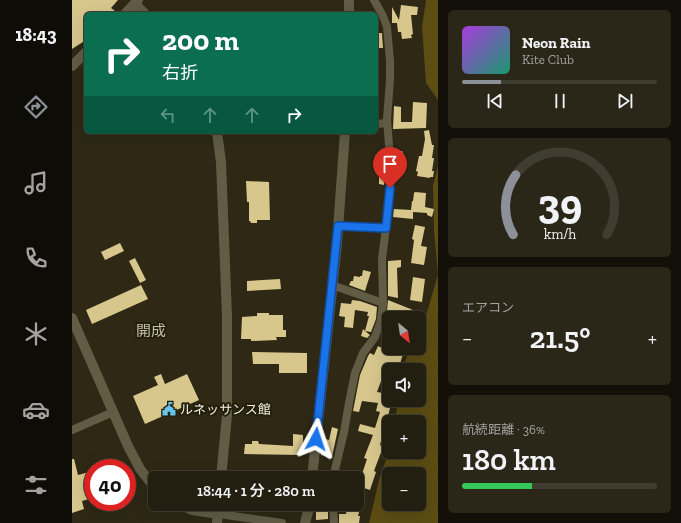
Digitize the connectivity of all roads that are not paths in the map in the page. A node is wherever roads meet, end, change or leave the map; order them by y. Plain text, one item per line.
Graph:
1 (349, 0) edge
2 (374, 0) edge
3 (137, 2) edge
4 (127, 12) edge
5 (144, 12) edge
6 (349, 12) edge
7 (84, 54) edge
8 (72, 66) edge
9 (387, 123) junction
10 (378, 124) edge
11 (217, 134) edge
12 (345, 134) edge
13 (338, 226) junction
14 (386, 228) junction
15 (332, 285) junction
16 (383, 303) junction
17 (72, 318) edge
18 (113, 412) junction
19 (72, 430) edge
20 (222, 471) edge
21 (313, 471) edge
22 (335, 471) edge
23 (148, 479) edge
24 (198, 511) edge
25 (308, 511) edge
26 (333, 511) edge
27 (218, 514) edge
28 (282, 523) edge
29 (305, 523) edge
30 (334, 523) edge

1 - 6 street
2 - 9 street
3 - 4 street
3 - 5 street
7 - 8 street
9 - 10 street
9 - 14 street
11 - 20 street
12 - 13 street
13 - 14 street
13 - 15 street
14 - 16 street
15 - 16 street
15 - 21 street
16 - 22 street
17 - 18 street
18 - 19 street
18 - 23 street
24 - 27 street
25 - 29 street
26 - 30 street
27 - 28 street

